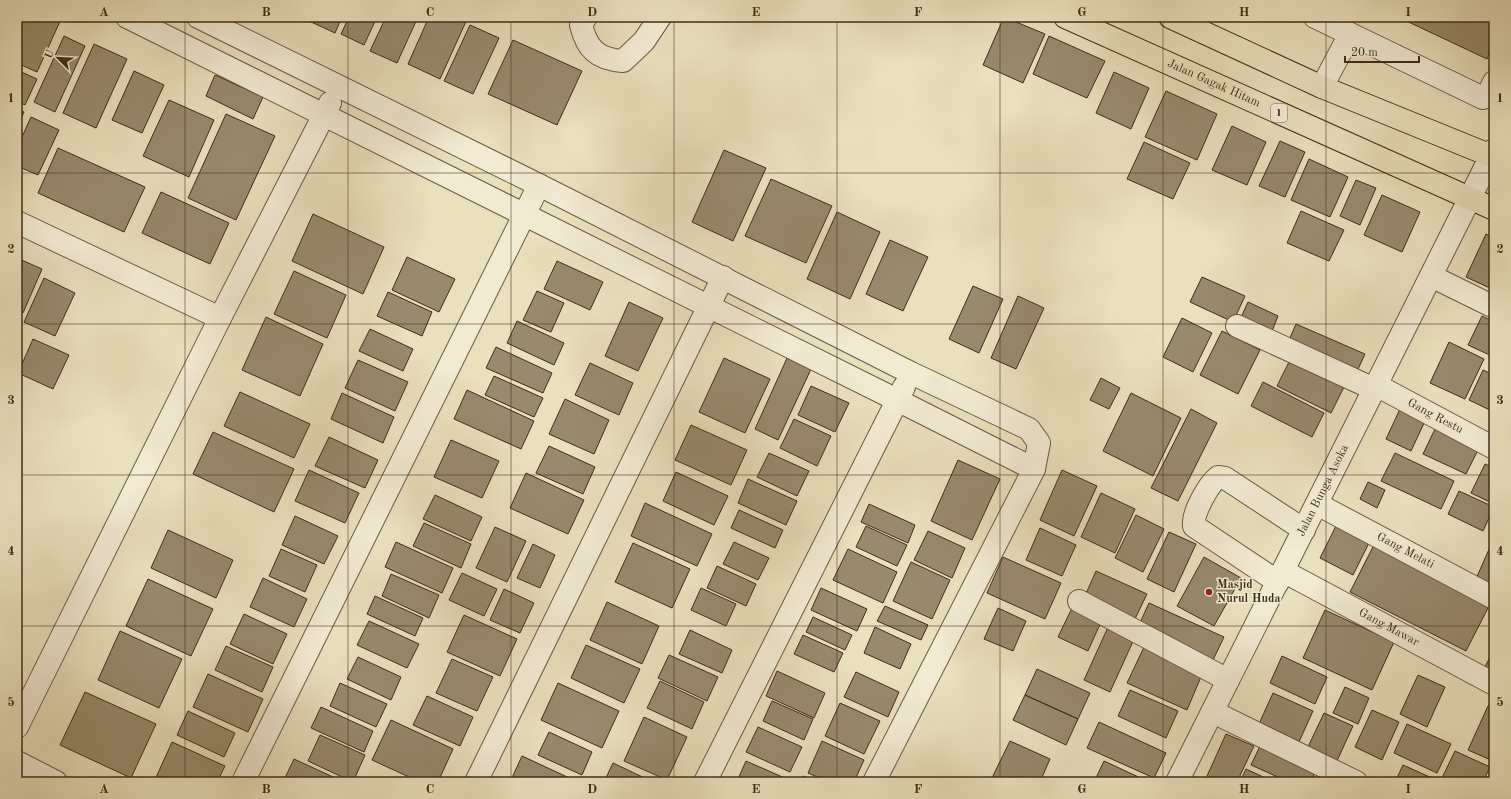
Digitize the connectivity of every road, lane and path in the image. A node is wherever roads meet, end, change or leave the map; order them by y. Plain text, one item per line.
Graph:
1 (127, 17) edge
2 (198, 17) edge
3 (586, 17) edge
4 (660, 17) edge
5 (1065, 17) edge
6 (1170, 17) edge
7 (1315, 17) edge
8 (1350, 34) junction
9 (1494, 82) edge
10 (338, 87) junction
11 (1322, 87) junction
12 (324, 115) junction
13 (1493, 154) edge
14 (540, 185) junction
15 (1470, 199) junction
16 (1494, 209) edge
17 (525, 215) junction
18 (17, 222) edge
19 (1431, 276) junction
20 (723, 277) junction
21 (709, 306) junction
22 (1494, 308) edge
23 (220, 318) junction
24 (1237, 326) dead end
25 (912, 373) junction
26 (1375, 388) junction
27 (898, 400) junction
28 (1494, 448) edge
29 (1034, 469) junction
30 (1317, 504) junction
31 (1304, 530) junction
32 (1281, 577) junction
33 (1494, 598) edge
34 (1079, 601) dead end
35 (1228, 680) junction
36 (1494, 684) edge
37 (1212, 712) junction
38 (17, 727) edge
39 (17, 762) edge
40 (56, 782) edge
41 (243, 782) edge
42 (476, 782) edge
43 (704, 782) edge
44 (874, 782) edge
45 (1177, 782) edge
46 (1356, 782) edge

1 - 12 street
2 - 10 street
3 - 4 street
5 - 15 highway, Jalan Gagak Hitam / 1
6 - 11 highway
7 - 8 street
8 - 9 street
8 - 11 street
10 - 12 street
10 - 14 street
11 - 13 highway
12 - 17 street
12 - 23 street
13 - 15 street, Jalan Bunga Asoka
14 - 17 street
14 - 20 street
15 - 16 highway, Jalan Gagak Hitam / 1
15 - 19 street, Jalan Bunga Asoka
17 - 21 street
17 - 41 street
18 - 23 street
19 - 22 street
19 - 26 street, Jalan Bunga Asoka
20 - 21 street
20 - 25 street
21 - 27 street
21 - 42 street
23 - 38 street
24 - 26 street, Gang Restu
25 - 27 street
25 - 29 street
26 - 28 street, Gang Restu
26 - 30 street, Jalan Bunga Asoka
27 - 29 street
27 - 43 street
29 - 44 street
30 - 31 street, Jalan Bunga Asoka
30 - 33 street, Gang Melati
31 - 32 street, Jalan Bunga Asoka
31 - 32 street, Gang Mawar
32 - 35 street, Jalan Bunga Asoka
32 - 36 street, Gang Mawar
34 - 35 street
35 - 37 street, Jalan Bunga Asoka
37 - 45 street, Jalan Bunga Asoka
37 - 46 street
39 - 40 street

